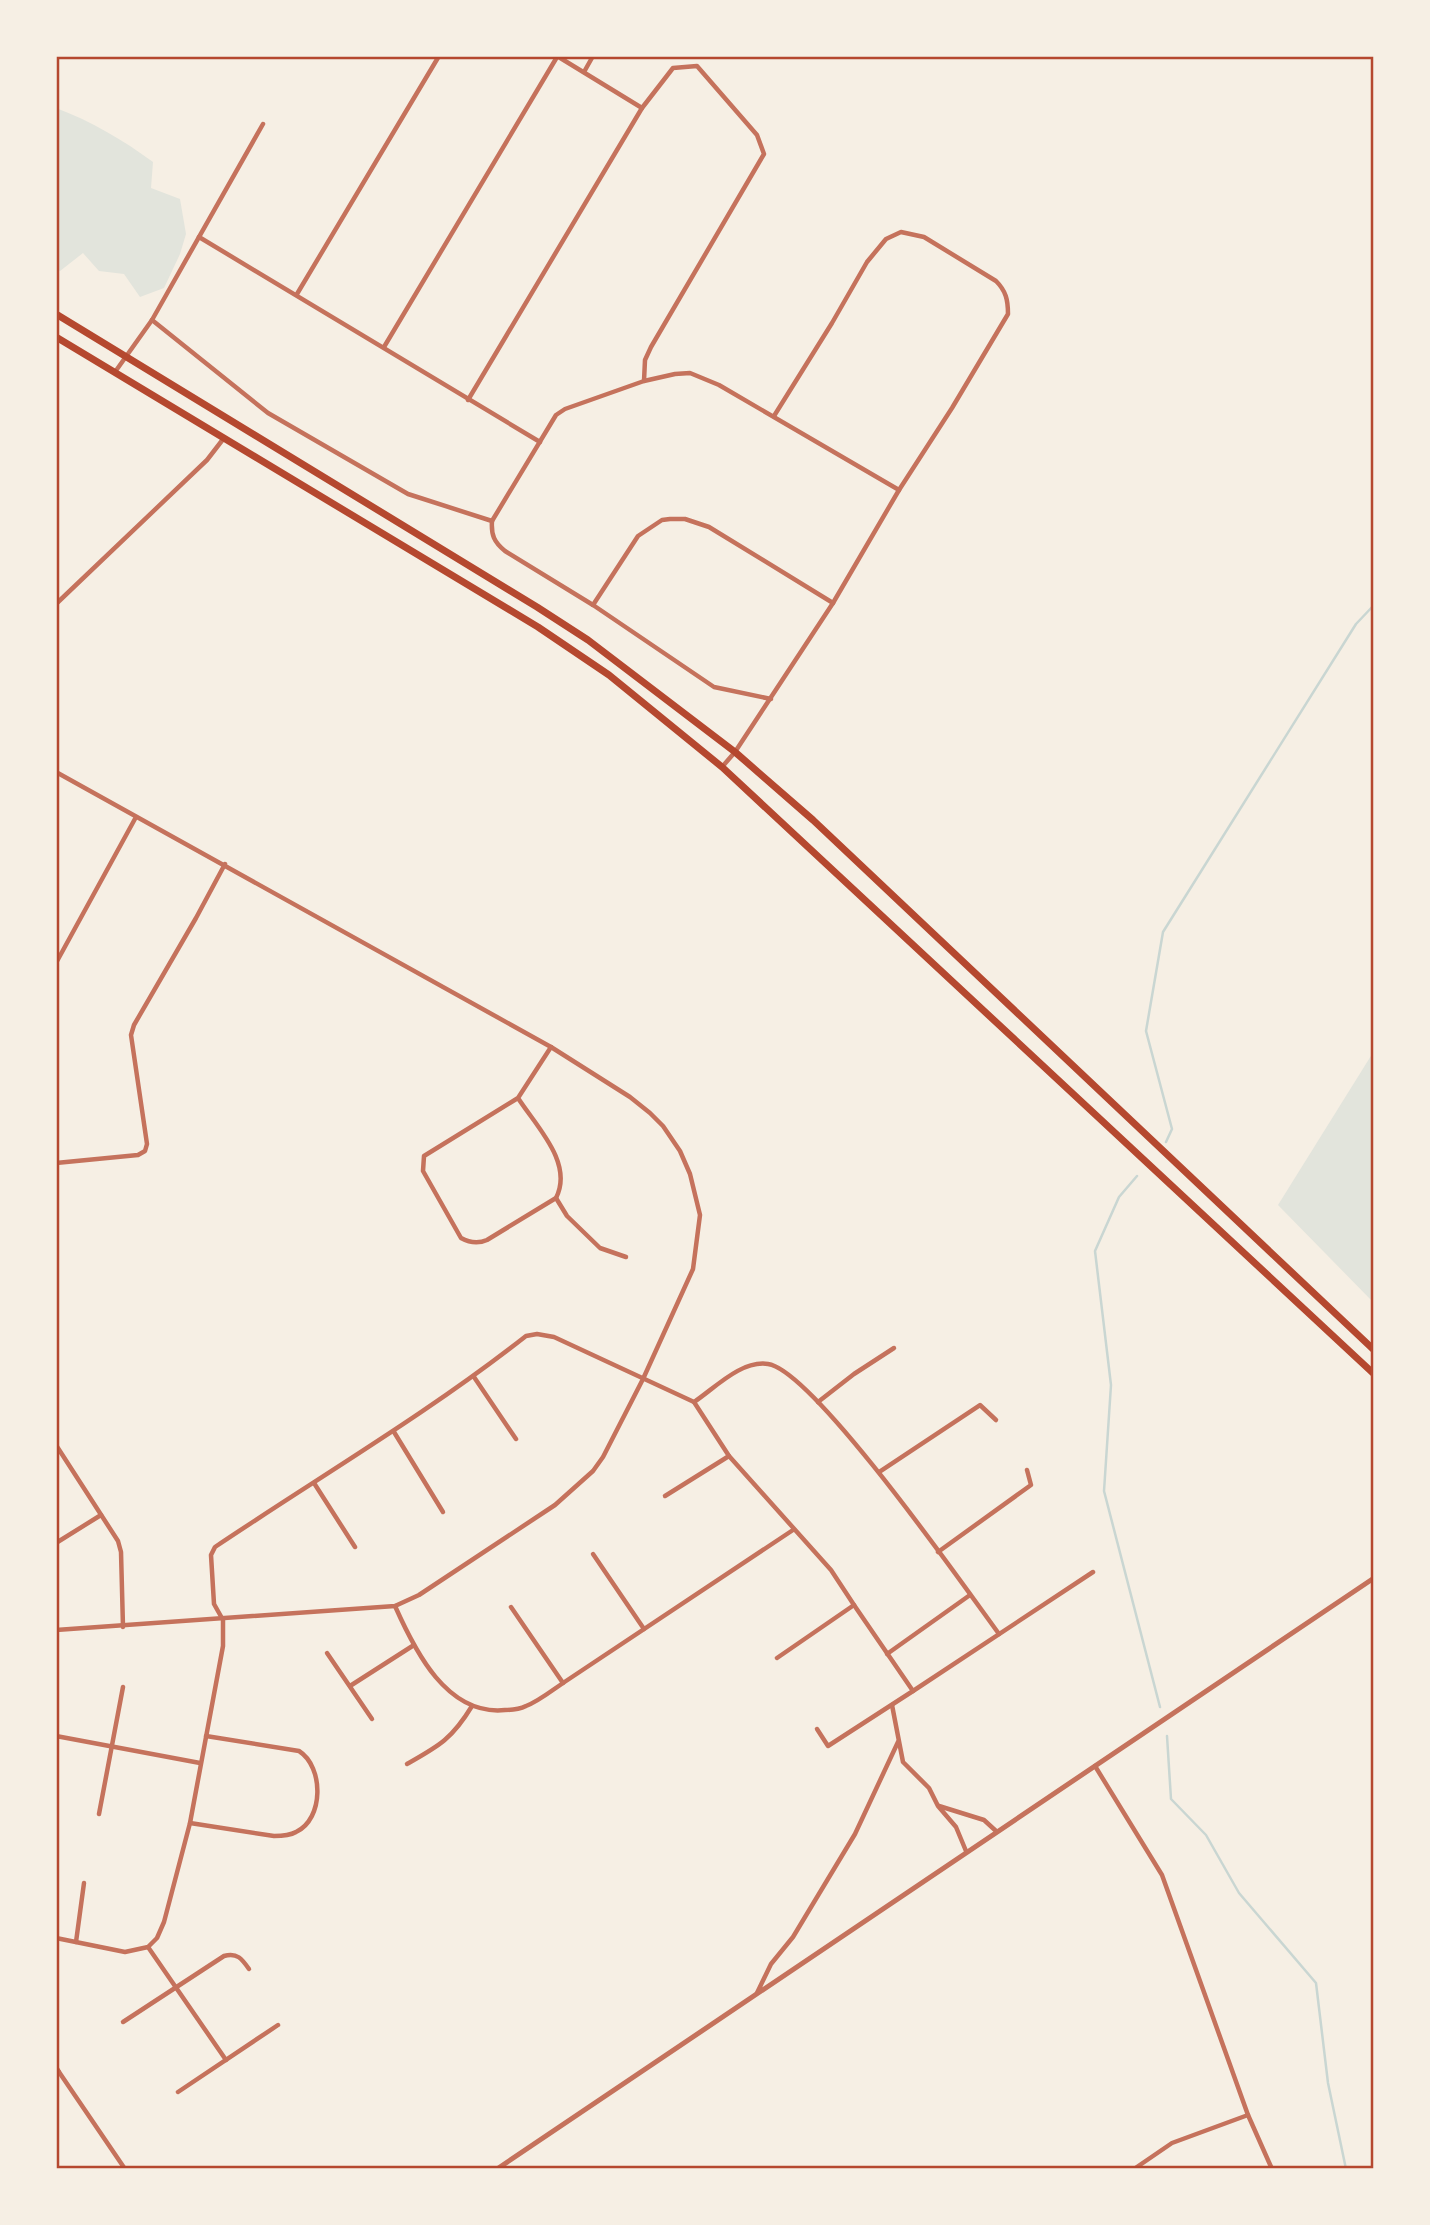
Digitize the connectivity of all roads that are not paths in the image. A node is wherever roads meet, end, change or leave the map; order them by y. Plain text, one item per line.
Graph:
1 (439, 56) edge
2 (557, 56) edge
3 (593, 56) edge
4 (584, 72) junction
5 (642, 107) junction
6 (263, 124) dead end
7 (199, 237) junction
8 (296, 294) junction
9 (56, 314) edge
10 (152, 320) junction
11 (56, 337) edge
12 (384, 348) junction
13 (127, 356) junction
14 (114, 372) junction
15 (644, 381) junction
16 (468, 400) junction
17 (774, 416) junction
18 (224, 438) junction
19 (540, 442) junction
20 (899, 490) junction
21 (492, 521) junction
22 (833, 603) junction
23 (56, 604) edge
24 (593, 605) junction
25 (771, 699) junction
26 (735, 752) junction
27 (722, 766) junction
28 (56, 772) edge
29 (136, 817) junction
30 (225, 864) junction
31 (56, 963) edge
32 (551, 1047) junction
33 (518, 1098) junction
34 (56, 1164) edge
35 (556, 1198) junction
36 (626, 1257) dead end
37 (894, 1348) dead end
38 (1374, 1350) edge
39 (1374, 1374) edge
40 (474, 1377) junction
41 (643, 1379) junction
42 (694, 1402) junction
43 (818, 1402) junction
44 (996, 1420) dead end
45 (394, 1432) junction
46 (516, 1439) dead end
47 (56, 1446) edge
48 (729, 1456) junction
49 (1027, 1470) dead end
50 (880, 1472) junction
51 (314, 1483) junction
52 (665, 1496) dead end
53 (443, 1512) dead end
54 (102, 1515) junction
55 (793, 1530) junction
56 (56, 1543) edge
57 (355, 1547) dead end
58 (938, 1552) junction
59 (593, 1554) dead end
60 (1093, 1572) dead end
61 (1374, 1578) edge
62 (970, 1595) junction
63 (854, 1605) junction
64 (395, 1606) junction
65 (511, 1607) dead end
66 (223, 1620) junction
67 (123, 1627) junction
68 (644, 1629) junction
69 (56, 1630) edge
70 (999, 1634) junction
71 (414, 1645) junction
72 (327, 1653) dead end
73 (887, 1654) junction
74 (777, 1658) dead end
75 (563, 1684) junction
76 (349, 1686) junction
77 (123, 1687) dead end
78 (913, 1691) junction
79 (892, 1705) junction
80 (472, 1706) junction
81 (372, 1719) dead end
82 (817, 1729) dead end
83 (56, 1736) edge
84 (205, 1736) junction
85 (898, 1742) junction
86 (110, 1748) junction
87 (200, 1763) junction
88 (407, 1765) dead end
89 (1095, 1766) junction
90 (938, 1806) junction
91 (99, 1814) dead end
92 (190, 1822) junction
93 (996, 1831) junction
94 (967, 1851) junction
95 (84, 1883) dead end
96 (56, 1938) edge
97 (76, 1942) junction
98 (148, 1947) junction
99 (248, 1969) dead end
100 (176, 1987) junction
101 (757, 1993) junction
102 (123, 2022) dead end
103 (278, 2025) dead end
104 (226, 2060) junction
105 (57, 2071) edge
106 (178, 2092) dead end
107 (1248, 2115) junction
108 (125, 2169) edge
109 (497, 2169) edge
110 (1134, 2169) edge
111 (1272, 2169) edge

1 - 8 street
2 - 4 street
2 - 12 street
3 - 4 street
4 - 5 street
5 - 15 street
5 - 16 street
6 - 7 street
7 - 8 street
7 - 10 street
8 - 12 street
9 - 13 main road
10 - 13 street
10 - 21 street
11 - 14 main road
12 - 16 street
13 - 14 street
13 - 26 main road
14 - 18 main road
15 - 17 street
15 - 19 street
16 - 19 street
17 - 20 street
17 - 20 street
18 - 23 street
18 - 27 main road
19 - 21 street
20 - 22 street
21 - 24 street
22 - 24 street
22 - 25 street
24 - 25 street
25 - 26 street
26 - 27 street
26 - 38 main road
27 - 39 main road
28 - 29 street
29 - 30 street
29 - 31 street
30 - 32 street
30 - 34 street
32 - 33 street
32 - 41 street
33 - 35 street
33 - 35 street
35 - 36 street
37 - 43 street
40 - 41 street
40 - 45 street
40 - 46 street
41 - 42 street
41 - 64 street
42 - 43 street
42 - 48 street
43 - 50 street
44 - 50 street
45 - 51 street
45 - 53 street
47 - 54 street
48 - 52 street
48 - 55 street
49 - 58 street
50 - 58 street
51 - 57 street
51 - 66 street
54 - 56 street
54 - 67 street
55 - 63 street
55 - 68 street
58 - 62 street
59 - 68 street
60 - 70 street
61 - 89 street
62 - 70 street
62 - 73 street
63 - 73 street
63 - 74 street
64 - 66 street
64 - 71 street
65 - 75 street
66 - 67 street
66 - 84 street
67 - 69 street
68 - 75 street
70 - 78 street
71 - 76 street
71 - 80 street
72 - 76 street
73 - 78 street
75 - 80 street
76 - 81 street
77 - 86 street
78 - 79 street
79 - 82 street
79 - 85 street
80 - 88 street
83 - 86 street
84 - 87 street
84 - 92 street
85 - 90 street
85 - 101 street
86 - 87 street
86 - 91 street
87 - 92 street
89 - 93 street
89 - 107 street
90 - 93 street
90 - 94 street
92 - 98 street
93 - 94 street
94 - 101 street
95 - 97 street
96 - 97 street
97 - 98 street
98 - 100 street
99 - 100 street
100 - 102 street
100 - 104 street
101 - 109 street
103 - 104 street
104 - 106 street
105 - 108 street
107 - 110 street
107 - 111 street

